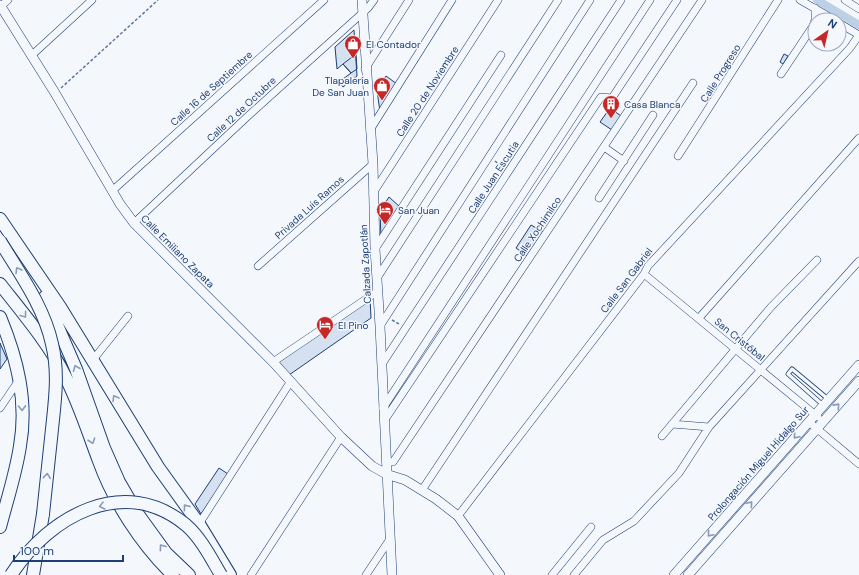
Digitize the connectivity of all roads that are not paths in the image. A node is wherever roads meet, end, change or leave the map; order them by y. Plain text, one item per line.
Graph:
1 (8, 0) edge
2 (92, 0) edge
3 (324, 0) edge
4 (362, 0) edge
5 (374, 0) edge
6 (409, 0) edge
7 (452, 0) edge
8 (498, 0) edge
9 (558, 0) edge
10 (590, 0) edge
11 (621, 0) edge
12 (650, 0) edge
13 (677, 0) edge
14 (702, 0) edge
15 (778, 0) edge
16 (800, 0) edge
17 (845, 0) edge
18 (0, 6) edge
19 (815, 8) junction
20 (859, 8) edge
21 (362, 12) junction
22 (822, 12) edge
23 (847, 28) edge
24 (859, 35) edge
25 (501, 55) dead end
26 (31, 56) junction
27 (365, 70) junction
28 (781, 74) dead end
29 (694, 83) dead end
30 (654, 115) dead end
31 (370, 131) junction
32 (859, 138) edge
33 (604, 147) junction
34 (678, 156) dead end
35 (624, 160) junction
36 (372, 164) junction
37 (112, 191) junction
38 (373, 193) junction
39 (599, 198) dead end
40 (0, 219) edge
41 (134, 222) junction
42 (0, 225) edge
43 (0, 241) edge
44 (375, 249) junction
45 (817, 260) dead end
46 (859, 261) edge
47 (258, 266) dead end
48 (644, 274) junction
49 (377, 278) junction
50 (0, 284) edge
51 (378, 291) junction
52 (128, 316) dead end
53 (0, 317) edge
54 (699, 318) junction
55 (380, 326) junction
56 (736, 348) junction
57 (92, 361) junction
58 (272, 362) junction
59 (382, 364) junction
60 (859, 366) edge
61 (762, 370) junction
62 (20, 378) junction
63 (291, 381) junction
64 (859, 381) edge
65 (826, 402) junction
66 (0, 408) edge
67 (383, 408) junction
68 (815, 415) junction
69 (823, 421) junction
70 (383, 422) junction
71 (809, 422) junction
72 (672, 424) junction
73 (709, 427) junction
74 (817, 428) junction
75 (662, 436) dead end
76 (341, 437) junction
77 (386, 462) junction
78 (859, 464) edge
79 (386, 474) junction
80 (422, 490) junction
81 (458, 516) junction
82 (199, 524) junction
83 (0, 527) edge
84 (591, 527) dead end
85 (390, 539) junction
86 (11, 575) edge
87 (33, 575) edge
88 (173, 575) edge
89 (189, 575) edge
90 (221, 575) edge
91 (230, 575) edge
92 (251, 575) edge
93 (366, 575) edge
94 (392, 575) edge
95 (500, 575) edge
96 (552, 575) edge
97 (574, 575) edge
98 (674, 575) edge
99 (688, 575) edge

1 - 18 street
2 - 26 street
3 - 37 street, Calle 16 de Septiembre
4 - 21 street, Calzada Zapotlán
5 - 21 street, Calle 12 de Octubre
6 - 27 street
7 - 31 street
8 - 38 street, Calle 20 de Noviembre
9 - 49 street
10 - 55 street
11 - 59 street, Calle Juan Escutia
12 - 67 street
13 - 70 street
14 - 33 street, Calle Xochimilco
15 - 34 street, Calle Progreso
16 - 19 street
17 - 20 street
18 - 26 street, Calle Emiliano Zapata
19 - 22 street
19 - 28 street
21 - 27 street, Calzada Zapotlán
21 - 41 street, Calle 12 de Octubre
23 - 24 street
24 - 48 street, Calle San Gabriel
25 - 44 street
26 - 37 street, Calle Emiliano Zapata
27 - 31 street, Calzada Zapotlán
29 - 80 street
30 - 35 street
31 - 36 street, Calzada Zapotlán
32 - 54 street
33 - 35 street
33 - 77 street, Calle Xochimilco
35 - 39 street
36 - 38 street, Calzada Zapotlán
36 - 47 street, Privada Luis Ramos
37 - 41 street, Calle Emiliano Zapata
38 - 44 street, Calzada Zapotlán
40 - 57 highway
41 - 58 street, Calle Emiliano Zapata
89 -> 42 highway
87 -> 43 highway, bridge
44 - 49 street, Calzada Zapotlán
45 - 56 street
46 - 61 street
48 - 54 street, San Cristóbal
48 - 81 street, Calle San Gabriel
49 - 51 street, Calzada Zapotlán
50 -> 88 highway
51 - 55 street, Calzada Zapotlán
51 - 58 street
52 - 57 street
53 - 62 highway
54 - 56 street, San Cristóbal
55 - 59 street, Calzada Zapotlán
56 - 61 street, San Cristóbal
56 - 72 street
82 -> 57 highway
58 - 63 street, Calle Emiliano Zapata
59 - 67 street, Calzada Zapotlán
60 - 65 street, Prolongación Miguel Hidalgo Sur
61 - 68 street, San Cristóbal
61 - 73 street
62 - 66 street
62 -> 83 highway
63 - 76 street, Calle Emiliano Zapata
63 - 82 street
69 -> 64 street, Prolongación Miguel Hidalgo Sur
65 - 65 lane
65 - 68 street, Prolongación Miguel Hidalgo Sur
67 - 70 street, Calzada Zapotlán
68 - 69 street, San Cristóbal
68 - 71 street, Prolongación Miguel Hidalgo Sur
69 - 74 street, Prolongación Miguel Hidalgo Sur
70 - 77 street, Calzada Zapotlán
71 - 74 street
71 -> 98 street, Prolongación Miguel Hidalgo Sur
72 - 73 street
72 - 75 street
73 - 97 street
74 - 78 street
99 -> 74 street, Prolongación Miguel Hidalgo Sur
76 - 79 street, Calle Emiliano Zapata
76 - 92 street
77 - 79 street, Calzada Zapotlán
79 - 80 street, Calle Emiliano Zapata
79 - 85 street, Calzada Zapotlán
80 - 81 street, Calle Emiliano Zapata
81 - 95 street, Calle Emiliano Zapata
82 - 91 highway
84 - 96 street
85 - 93 street
85 - 94 street, Calzada Zapotlán
90 -> 86 highway, bridge

